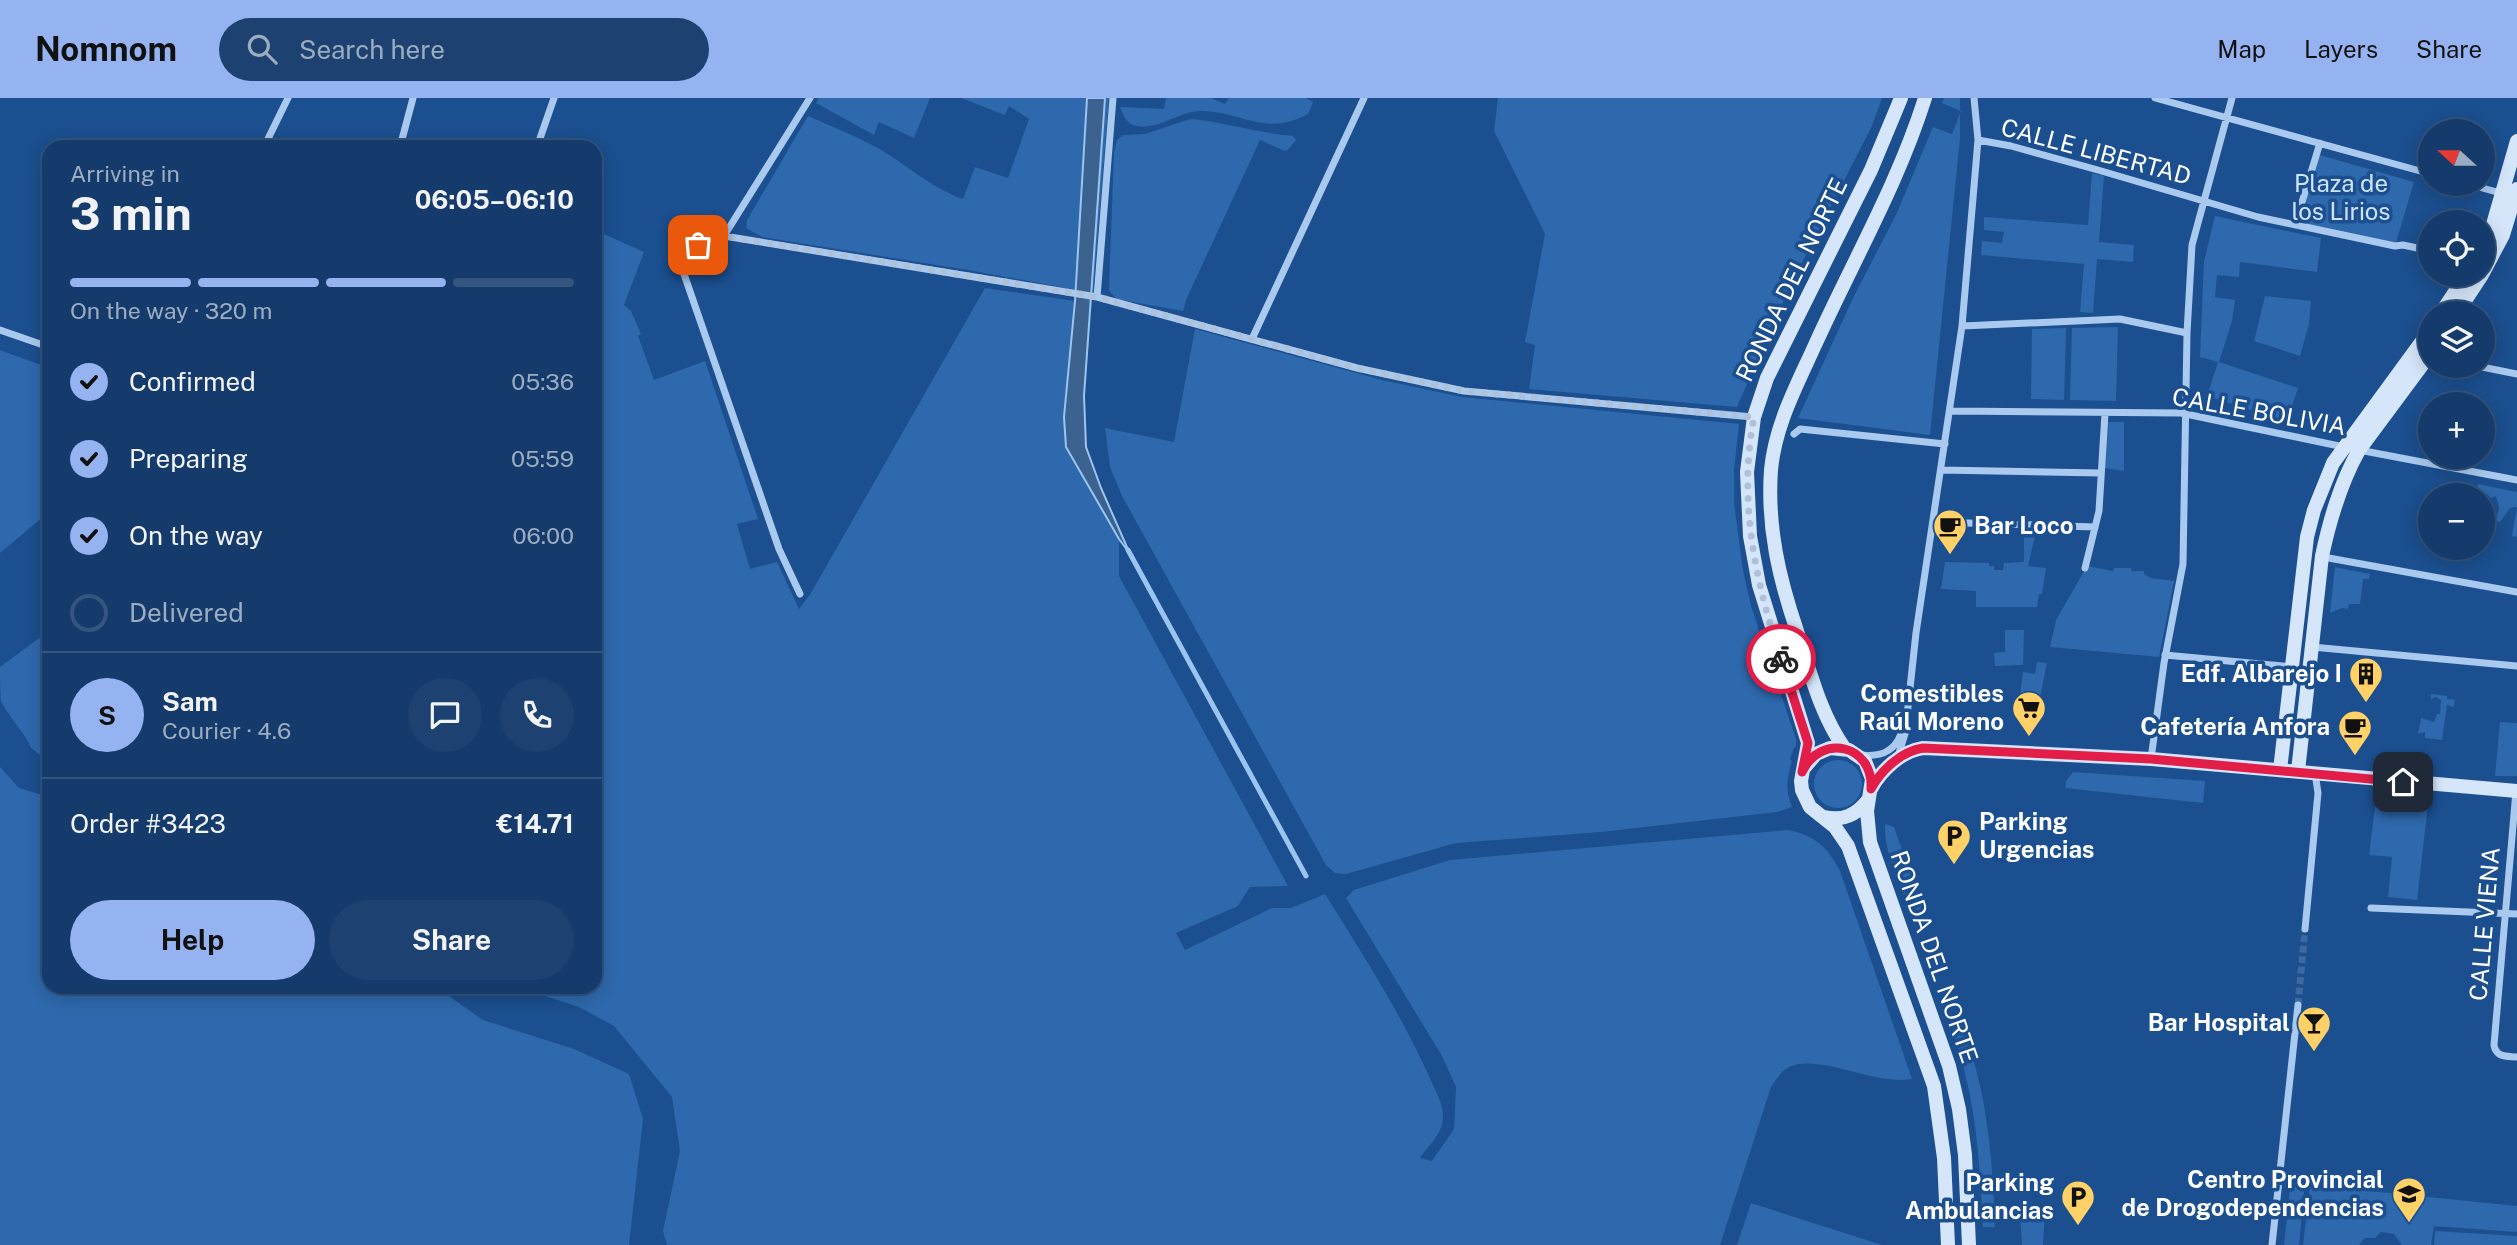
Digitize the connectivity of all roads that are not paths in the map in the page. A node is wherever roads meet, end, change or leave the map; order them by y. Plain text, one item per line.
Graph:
1 (288, 98) edge
2 (413, 98) edge
3 (554, 98) edge
4 (810, 98) edge
5 (1113, 98) edge
6 (1364, 98) edge
7 (1900, 98) edge
8 (1925, 98) edge
9 (1974, 98) edge
10 (2155, 98) edge
11 (2232, 98) edge
12 (2227, 117) junction
13 (267, 140) edge
14 (402, 140) edge
15 (539, 140) edge
16 (1978, 140) junction
17 (2517, 141) edge
18 (2320, 143) junction
19 (2418, 170) edge
20 (2513, 194) edge
21 (2204, 201) junction
22 (2292, 225) junction
23 (2495, 226) edge
24 (724, 236) junction
25 (2418, 248) edge
26 (2495, 251) edge
27 (1097, 297) junction
28 (1962, 326) junction
29 (0, 330) edge
30 (2187, 333) junction
31 (1252, 339) junction
32 (42, 345) edge
33 (2418, 358) edge
34 (2418, 362) edge
35 (2495, 370) edge
36 (2517, 374) edge
37 (1950, 411) junction
38 (2105, 413) junction
39 (2186, 414) junction
40 (1754, 417) junction
41 (1791, 430) junction
42 (1945, 444) junction
43 (2343, 447) junction
44 (2359, 450) junction
45 (1941, 470) junction
46 (2101, 473) junction
47 (2517, 480) edge
48 (1933, 522) junction
49 (2095, 527) junction
50 (2322, 556) junction
51 (2085, 568) dead end
52 (2517, 592) edge
53 (800, 594) dead end
54 (2312, 647) junction
55 (2165, 655) junction
56 (2517, 666) edge
57 (2292, 667) junction
58 (1905, 728) junction
59 (1851, 752) junction
60 (1903, 756) junction
61 (2151, 759) junction
62 (2280, 770) junction
63 (2298, 771) junction
64 (1802, 772) junction
65 (2315, 773) junction
66 (2517, 791) edge
67 (1870, 795) junction
68 (1824, 817) junction
69 (2371, 908) dead end
70 (2505, 914) junction
71 (2517, 914) edge
72 (2305, 929) tunnel mouth
73 (2298, 1004) tunnel mouth
74 (2517, 1057) edge
75 (1948, 1245) edge
76 (1969, 1245) edge
77 (2272, 1245) edge

1 - 13 street
2 - 14 street
3 - 15 street
4 - 24 street
5 - 27 street
6 - 31 street
7 - 40 main road, RONDA DEL NORTE
8 - 41 main road, RONDA DEL NORTE
9 - 16 street
10 - 12 street
11 - 12 street
12 - 18 street
12 - 21 street
16 - 21 street, CALLE LIBERTAD
16 - 28 street
17 - 20 main road
18 - 19 street
18 - 22 street
20 - 23 main road
20 - 26 main road
21 - 22 street, CALLE LIBERTAD
21 - 30 street
22 - 25 street, CALLE LIBERTAD
24 - 27 street
24 - 53 street
27 - 31 street
28 - 30 street
28 - 37 street
29 - 32 street
30 - 39 street
31 - 40 street
33 - 43 main road
34 - 44 main road
35 - 36 street
37 - 38 street, CALLE BOLIVIA
37 - 42 street
38 - 39 street, CALLE BOLIVIA
38 - 46 street
39 - 43 street, CALLE BOLIVIA
39 - 55 street
40 - 64 main road, RONDA DEL NORTE
41 - 42 street
41 - 59 main road, RONDA DEL NORTE
42 - 45 street
43 - 44 street, CALLE BOLIVIA
43 - 57 main road
44 - 47 street, CALLE BOLIVIA
44 - 50 main road
45 - 46 street
45 - 48 street
46 - 49 street
48 - 49 street
48 - 58 street
49 - 51 street
50 - 52 street
50 - 54 main road
54 - 56 street
54 - 63 main road
55 - 57 street
55 - 61 street
57 - 62 main road
58 - 59 street
58 - 60 street
59 - 64 main road
59 - 67 main road, RONDA DEL NORTE
60 - 61 main road
60 - 67 main road
61 - 62 main road
62 - 63 main road
63 - 65 main road
64 - 68 main road, RONDA DEL NORTE
65 - 66 main road
65 - 72 street
66 - 70 street, CALLE VIENA
67 - 68 main road
67 - 76 main road, RONDA DEL NORTE
68 - 75 main road, RONDA DEL NORTE
69 - 70 street
70 - 71 street
70 - 74 street, CALLE VIENA
73 - 77 street

